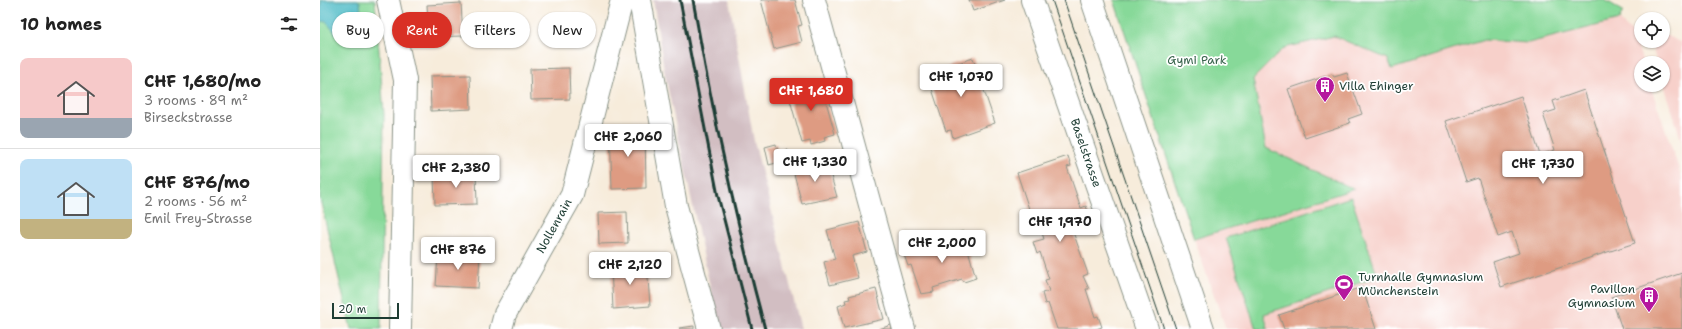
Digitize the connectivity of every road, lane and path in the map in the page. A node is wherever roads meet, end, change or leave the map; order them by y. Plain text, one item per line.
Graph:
1 (388, 0) edge
2 (622, 0) edge
3 (640, 0) edge
4 (814, 0) edge
5 (1032, 0) edge
6 (1092, 0) edge
7 (400, 329) edge
8 (501, 329) edge
9 (709, 329) edge
10 (904, 329) edge
11 (1147, 329) edge
12 (1203, 329) edge

1 - 7 street
2 - 8 street, Nollenrain
3 - 9 street
4 - 10 street
5 - 11 street, Baselstrasse
6 - 12 street

